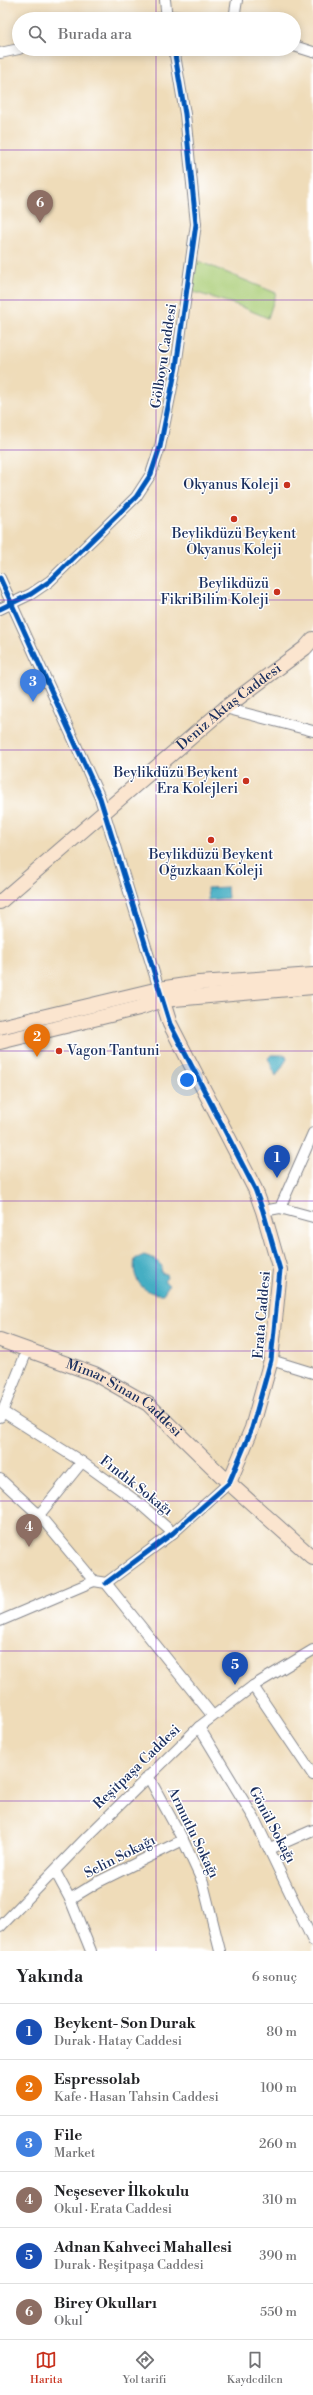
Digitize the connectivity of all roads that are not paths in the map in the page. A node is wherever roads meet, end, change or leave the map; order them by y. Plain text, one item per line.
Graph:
1 (165, 0) edge
2 (238, 0) edge
3 (166, 12) edge
4 (235, 12) edge
5 (301, 48) edge
6 (12, 50) edge
7 (313, 52) edge
8 (0, 53) edge
9 (175, 56) edge
10 (0, 578) edge
11 (11, 602) junction
12 (0, 609) edge
13 (313, 639) edge
14 (225, 708) junction
15 (313, 731) edge
16 (104, 814) junction
17 (0, 902) edge
18 (313, 975) edge
19 (313, 987) edge
20 (161, 995) junction
21 (0, 1027) edge
22 (0, 1042) edge
23 (313, 1133) edge
24 (280, 1208) junction
25 (264, 1211) junction
26 (313, 1217) edge
27 (0, 1340) edge
28 (27, 1352) junction
29 (271, 1360) junction
30 (313, 1373) edge
31 (1, 1414) edge
32 (82, 1462) junction
33 (0, 1479) edge
34 (229, 1483) junction
35 (39, 1515) junction
36 (173, 1533) junction
37 (313, 1558) edge
38 (94, 1581) junction
39 (106, 1584) junction
40 (0, 1621) edge
41 (313, 1650) edge
42 (253, 1686) junction
43 (212, 1715) junction
44 (199, 1726) junction
45 (313, 1775) edge
46 (148, 1776) junction
47 (313, 1830) edge
48 (183, 1840) junction
49 (270, 1849) junction
50 (54, 1872) junction
51 (70, 1899) junction
52 (0, 1927) edge
53 (313, 1941) edge
54 (91, 1951) edge
55 (220, 1951) edge

1 - 3 street
2 - 4 street
5 - 7 street
6 - 8 street
9 - 11 street, Gölboyu Caddesi
10 - 11 street
11 - 12 street, Gölboyu Caddesi
11 - 16 street
13 - 14 street, Deniz Aktaş Caddesi
14 - 15 street
14 - 16 street, Deniz Aktaş Caddesi
16 - 17 street, Deniz Aktaş Caddesi
16 - 20 street
18 - 20 street
19 - 20 street
20 - 21 street
20 - 22 street
20 - 25 street, Erata Caddesi
23 - 24 street
24 - 25 street
24 - 26 street
25 - 29 street, Erata Caddesi
27 - 28 street, Mimar Sinan Caddesi
28 - 31 street
28 - 34 street, Mimar Sinan Caddesi
29 - 30 street
29 - 34 street, Erata Caddesi
31 - 32 street, Fındık Sokağı
32 - 35 street
32 - 36 street, Fındık Sokağı
33 - 35 street
34 - 36 street
34 - 37 street, Mimar Sinan Caddesi
35 - 38 street
36 - 39 street
38 - 39 street
38 - 40 street
39 - 43 street
41 - 42 street, Reşitpaşa Caddesi
42 - 43 street, Reşitpaşa Caddesi
42 - 45 street
43 - 44 street, Reşitpaşa Caddesi
44 - 46 street, Reşitpaşa Caddesi
44 - 49 street, Gönül Sokağı
46 - 48 street, Armutlu Sokağı
46 - 50 street, Reşitpaşa Caddesi
47 - 49 street
48 - 51 street, Selin Sokağı
48 - 55 street, Armutlu Sokağı
49 - 53 street, Gönül Sokağı
50 - 51 street
50 - 52 street, Reşitpaşa Caddesi
51 - 54 street

